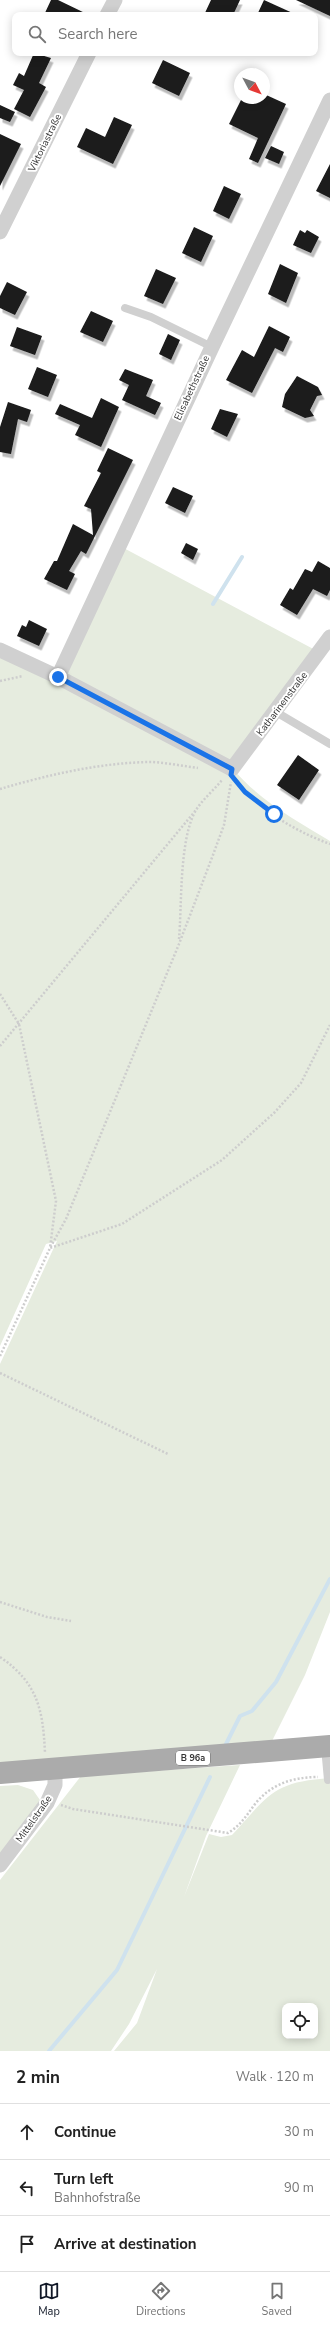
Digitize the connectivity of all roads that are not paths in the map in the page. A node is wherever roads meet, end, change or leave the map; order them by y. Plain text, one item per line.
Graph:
1 (115, 0) edge
2 (109, 12) edge
3 (88, 56) edge
4 (330, 100) edge
5 (0, 232) edge
6 (125, 308) dead end
7 (212, 347) junction
8 (330, 637) edge
9 (0, 650) edge
10 (58, 677) junction
11 (276, 712) junction
12 (330, 744) edge
13 (328, 1746) edge
14 (55, 1768) junction
15 (0, 1773) edge
16 (328, 1778) road end
17 (0, 1865) edge

1 - 2 street
3 - 5 street, Viktoriastraße
4 - 7 street, Elisabethstraße
6 - 7 lane
7 - 10 street, Elisabethstraße
8 - 11 street, Katharinenstraße
9 - 10 street
10 - 11 street, Katharinenstraße
11 - 12 lane
13 - 14 main road, B 96a
13 - 16 lane
14 - 15 main road, B 96a
14 - 17 street, Mittelstraße

